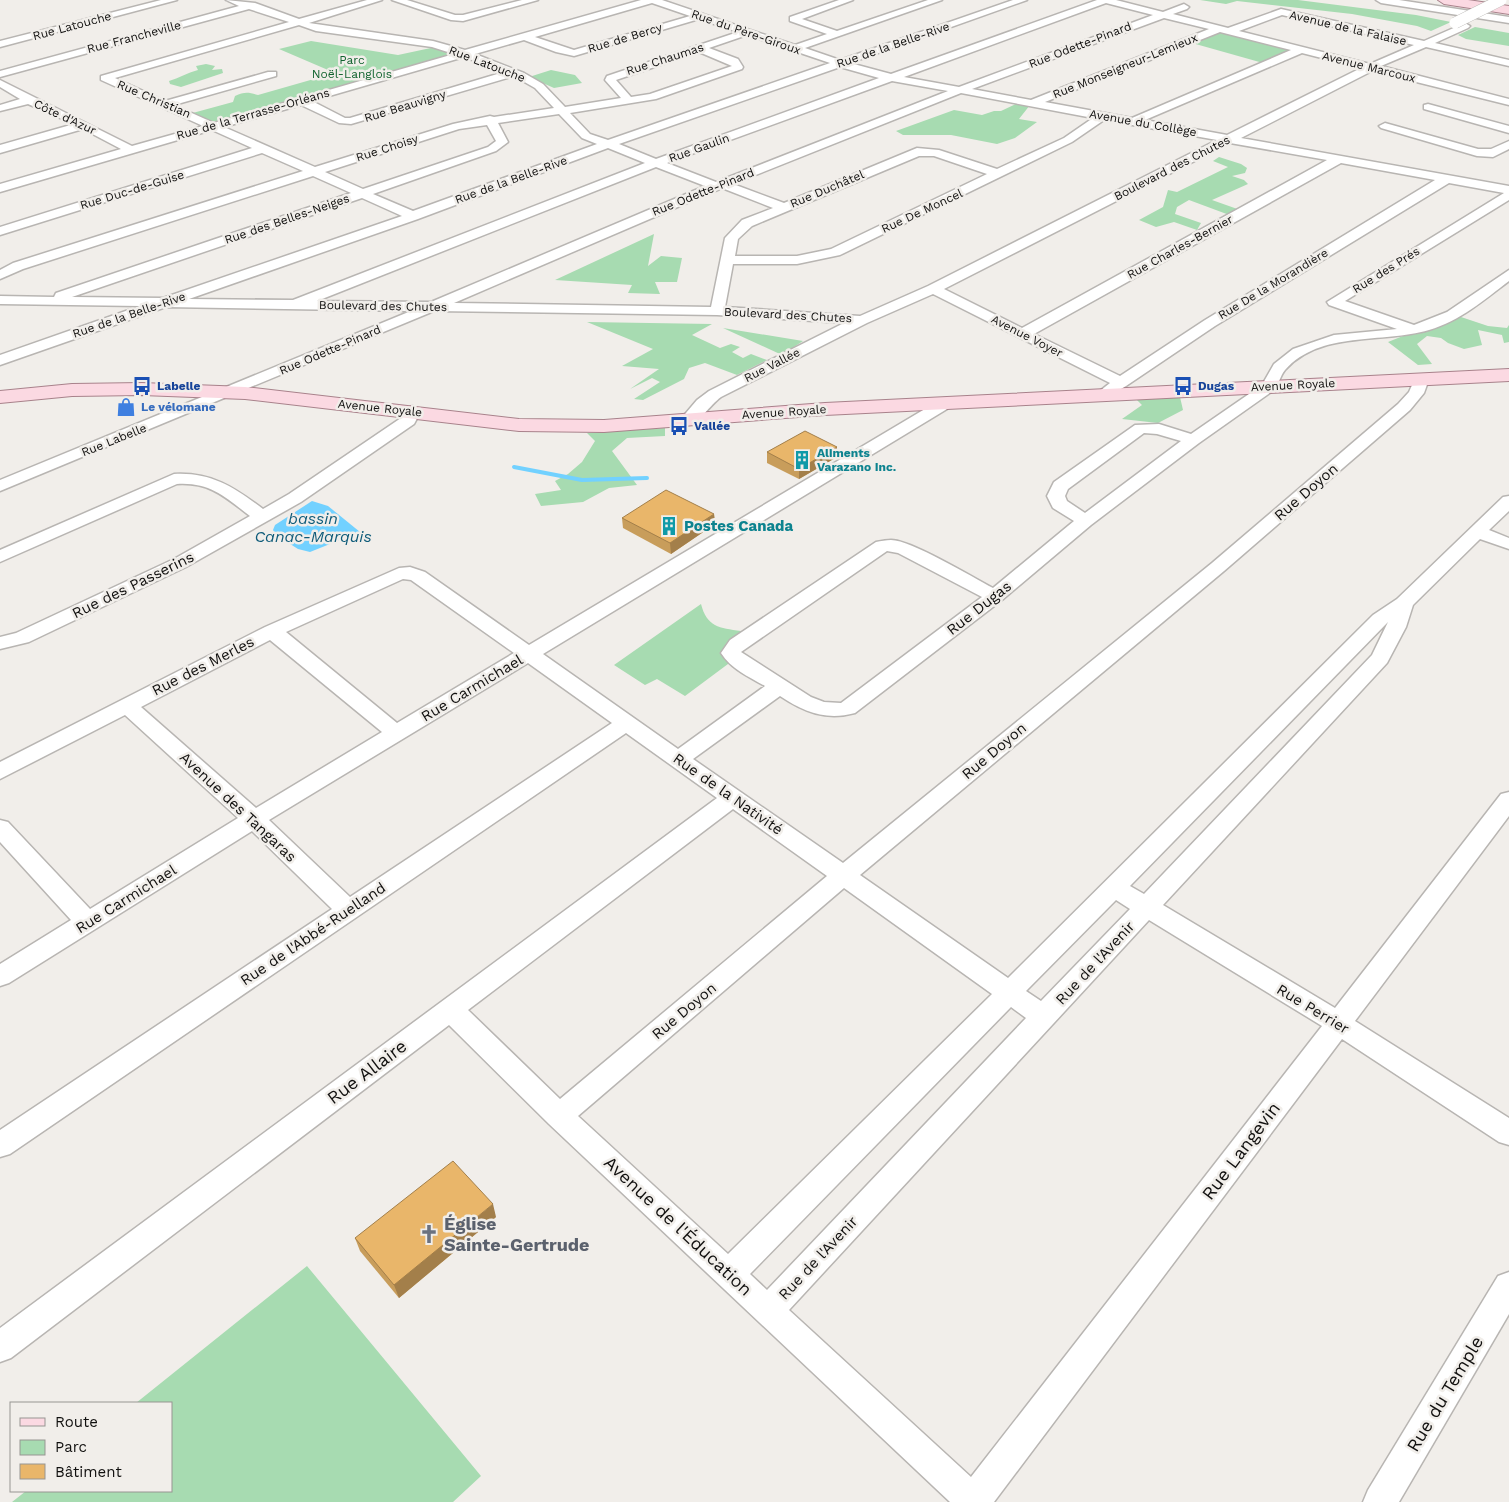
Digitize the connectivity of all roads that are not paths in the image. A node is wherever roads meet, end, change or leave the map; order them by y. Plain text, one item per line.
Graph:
1 (172, 0) edge
2 (231, 0) edge
3 (269, 0) edge
4 (377, 0) edge
5 (397, 0) edge
6 (521, 0) edge
7 (533, 0) edge
8 (652, 0) edge
9 (848, 0) edge
10 (937, 0) edge
11 (1022, 0) edge
12 (1105, 0) edge
13 (1381, 0) edge
14 (1444, 0) edge
15 (1501, 0) edge
16 (1509, 3) edge
17 (249, 6) junction
18 (1184, 7) dead end
19 (1509, 10) edge
20 (1163, 15) junction
21 (699, 16) junction
22 (454, 18) junction
23 (1509, 20) edge
24 (298, 22) junction
25 (1460, 24) junction
26 (1218, 28) junction
27 (1229, 31) junction
28 (747, 32) junction
29 (836, 34) junction
30 (524, 36) junction
31 (0, 44) edge
32 (1420, 45) junction
33 (698, 48) junction
34 (793, 49) junction
35 (1300, 50) junction
36 (463, 53) junction
37 (1509, 63) edge
38 (838, 64) junction
39 (1370, 68) junction
40 (513, 73) junction
41 (0, 74) edge
42 (272, 74) dead end
43 (891, 78) junction
44 (0, 82) edge
45 (960, 90) junction
46 (29, 100) junction
47 (300, 100) junction
48 (628, 100) junction
49 (1509, 102) edge
50 (1032, 103) junction
51 (165, 104) junction
52 (0, 108) edge
53 (1428, 108) dead end
54 (562, 110) junction
55 (1102, 116) junction
56 (490, 119) junction
57 (1134, 122) junction
58 (84, 125) junction
59 (215, 126) junction
60 (1385, 126) dead end
61 (1509, 130) edge
62 (1229, 139) junction
63 (1509, 144) edge
64 (606, 145) junction
65 (0, 148) edge
66 (264, 148) junction
67 (131, 150) junction
68 (1339, 159) junction
69 (655, 163) junction
70 (315, 171) junction
71 (999, 174) junction
72 (1446, 179) junction
73 (719, 185) junction
74 (0, 188) edge
75 (1509, 190) edge
76 (362, 193) junction
77 (1509, 195) edge
78 (783, 207) junction
79 (413, 216) junction
80 (0, 231) edge
81 (729, 260) junction
82 (0, 275) edge
83 (1507, 277) edge
84 (933, 289) junction
85 (0, 300) edge
86 (42, 300) junction
87 (167, 302) junction
88 (296, 304) junction
89 (434, 306) junction
90 (717, 311) junction
91 (0, 312) edge
92 (862, 320) junction
93 (1412, 330) junction
94 (1022, 334) junction
95 (0, 360) edge
96 (1509, 376) edge
97 (1421, 379) junction
98 (1121, 383) junction
99 (1269, 387) junction
100 (228, 393) junction
101 (1104, 394) junction
102 (0, 397) edge
103 (946, 403) junction
104 (413, 412) junction
105 (688, 420) junction
106 (1193, 440) junction
107 (0, 486) edge
108 (1509, 501) edge
109 (262, 517) junction
110 (1084, 521) junction
111 (1477, 532) junction
112 (1509, 544) edge
113 (0, 557) edge
114 (410, 573) joint
115 (995, 596) junction
116 (1404, 604) junction
117 (272, 631) junction
118 (0, 643) edge
119 (528, 655) junction
120 (779, 686) junction
121 (126, 706) junction
122 (626, 723) junction
123 (397, 734) junction
124 (679, 759) junction
125 (0, 771) edge
126 (734, 797) junction
127 (1509, 800) edge
128 (254, 820) junction
129 (0, 828) edge
130 (843, 876) junction
131 (1115, 888) junction
132 (1146, 908) junction
133 (348, 910) junction
134 (88, 922) junction
135 (0, 976) edge
136 (1007, 992) junction
137 (450, 1009) junction
138 (1044, 1018) junction
139 (1338, 1023) junction
140 (559, 1116) junction
141 (1509, 1133) edge
142 (0, 1145) edge
143 (730, 1274) junction
144 (1509, 1286) edge
145 (768, 1310) junction
146 (0, 1346) edge
147 (973, 1502) edge
148 (1380, 1502) edge

1 - 31 street, Rue Latouche
2 - 17 street, Rue Latouche
3 - 17 street, Rue Francheville
4 - 24 street
5 - 22 street
6 - 22 street
7 - 22 street
8 - 21 street, Rue du Père-Giroux
8 - 30 street, Rue de la Terrasse-Orléans
9 - 29 street
10 - 29 street
11 - 38 street, Rue de la Belle-Rive
12 - 20 street
12 - 43 street, Rue Gaulin
13 - 23 street
14 - 19 main road
15 - 25 street, bridge
16 - 25 street
17 - 24 street, Rue Latouche
17 - 41 street, Rue Francheville
18 - 20 street, Rue Odette-Pinard
20 - 26 street
20 - 45 street, Rue Odette-Pinard
21 - 28 street, Rue du Père-Giroux
21 - 30 street, Rue de Bercy
24 - 36 street, Rue Latouche
24 - 51 street, Rue Christian
25 - 32 street, Boulevard des Chutes
26 - 27 street
26 - 50 street, Rue Monseigneur-Lemieux
27 - 32 street, Avenue de la Falaise
27 - 35 street, Avenue Marcoux
28 - 33 street, Rue Chaumas
28 - 34 street, Rue du Père-Giroux
29 - 34 street
30 - 36 street, Rue de la Terrasse-Orléans
32 - 37 street
32 - 39 street, Boulevard des Chutes
33 - 48 street, Rue Chaumas
33 - 48 street, Rue Choisy
34 - 38 street, Rue du Père-Giroux
35 - 39 street, Avenue Marcoux
35 - 57 street
36 - 40 street, Rue Latouche
36 - 47 street, Rue de la Terrasse-Orléans
38 - 43 street, Avenue du Collège
38 - 64 street, Rue de la Belle-Rive
39 - 49 street, Avenue Marcoux
39 - 62 street, Boulevard des Chutes
40 - 47 street, Rue Beauvigny
40 - 54 street, Rue Latouche
42 - 51 street
43 - 45 street, Avenue du Collège
43 - 69 street, Rue Gaulin
44 - 46 street, Côte d'Azur
45 - 50 street, Avenue du Collège
45 - 73 street, Rue Odette-Pinard
46 - 52 street
46 - 58 street, Côte d'Azur
47 - 59 street, Rue de la Terrasse-Orléans
48 - 54 street, Rue Choisy
50 - 55 street, Avenue du Collège
51 - 59 street, Rue Christian
53 - 61 street
54 - 56 street, Rue Choisy
54 - 64 street, Rue Latouche
55 - 57 street, Avenue du Collège
55 - 71 street, Rue De Moncel
56 - 70 street, Rue Choisy
56 - 76 street, Rue des Belles-Neiges
57 - 62 street, Avenue du Collège
58 - 65 street
58 - 67 street, Côte d'Azur
59 - 66 street, Rue Christian
59 - 67 street, Rue de la Terrasse-Orléans
60 - 63 street
62 - 68 street, Avenue du Collège
62 - 84 street, Boulevard des Chutes
64 - 69 street, Rue Latouche
64 - 79 street, Rue de la Belle-Rive
66 - 70 street, Rue Christian
66 - 80 street, Rue Duc-de-Guise
67 - 74 street, Rue de la Terrasse-Orléans
68 - 72 street, Avenue du Collège
68 - 94 street, Rue Charles-Bernier
69 - 73 street, Rue Latouche
69 - 88 street, Rue Gaulin
70 - 76 street, Rue Christian
70 - 82 street, Rue Choisy
71 - 78 street, Rue Duchâtel
71 - 81 street, Rue De Moncel
72 - 75 street, Avenue du Collège
72 - 98 street, Rue De la Morandière
73 - 78 street, Rue Latouche
73 - 89 street, Rue Odette-Pinard
76 - 79 street, Rue Christian
76 - 86 street, Rue des Belles-Neiges
77 - 93 street, Rue des Prés
78 - 81 street, Rue Duchâtel
79 - 87 street, Rue de la Belle-Rive
81 - 90 street, Rue Duchâtel
83 - 93 street
84 - 92 street, Boulevard des Chutes
84 - 94 street, Avenue Voyer
85 - 86 street, Boulevard des Chutes
86 - 87 street, Boulevard des Chutes
86 - 91 street, Rue des Belles-Neiges
87 - 88 street, Boulevard des Chutes
87 - 95 street, Rue de la Belle-Rive
88 - 89 street, Boulevard des Chutes
89 - 90 street, Boulevard des Chutes
89 - 100 street, Rue Odette-Pinard
90 - 92 street, Boulevard des Chutes
92 - 105 street, Rue Vallée
93 - 99 street
94 - 98 street, Avenue Voyer
96 - 97 main road, Avenue Royale
97 - 99 main road, Avenue Royale
97 - 130 street, Rue Doyon
98 - 101 street, Rue De la Morandière
99 - 101 main road, Avenue Royale
99 - 106 street, Rue Dugas
100 - 102 main road, Avenue Royale
100 - 104 main road, Avenue Royale
100 - 107 street, Rue Labelle
101 - 103 main road, Avenue Royale
103 - 105 main road, Avenue Royale
103 - 119 street, Rue Carmichael
104 - 105 main road, Avenue Royale
104 - 109 street, Rue des Passerins
106 - 110 street, Rue Dugas
106 - 110 street
108 - 111 street, Rue de l'Avenir
109 - 113 street
109 - 118 street, Rue des Passerins
110 - 115 street, Rue Dugas
111 - 112 street
111 - 116 street, Rue de l'Avenir
114 - 117 street, Rue des Merles
114 - 119 street, Rue de la Nativité
115 - 120 street, Rue Dugas
115 - 120 street, Rue Dugas
116 - 131 street, Rue de l'Avenir
116 - 132 street, Rue de l'Avenir
117 - 121 street, Rue des Merles
117 - 123 street
119 - 122 street, Rue de la Nativité
119 - 123 street, Rue Carmichael
120 - 124 street
121 - 125 street, Rue des Merles
121 - 128 street, Avenue des Tangaras
122 - 124 street, Rue de la Nativité
122 - 133 street, Rue de l'Abbé-Ruelland
123 - 128 street, Rue Carmichael
124 - 126 street, Rue de la Nativité
126 - 130 street, Rue de la Nativité
126 - 137 street, Rue Allaire
127 - 139 street, Rue Langevin
128 - 133 street, Avenue des Tangaras
128 - 134 street, Rue Carmichael
129 - 134 street
130 - 136 street, Rue de la Nativité
130 - 140 street, Rue Doyon
131 - 132 street, Rue Perrier
131 - 136 street, Rue de l'Avenir
132 - 138 street, Rue de l'Avenir
132 - 139 street, Rue Perrier
133 - 142 street, Rue de l'Abbé-Ruelland
134 - 135 street, Rue Carmichael
136 - 138 street, Rue de la Nativité
136 - 143 street, Rue de l'Avenir
137 - 140 street, Avenue de l'Éducation
137 - 146 street, Rue Allaire
138 - 145 street, Rue de l'Avenir
139 - 141 street, Rue Perrier
139 - 147 street, Rue Langevin
140 - 143 street, Avenue de l'Éducation
143 - 145 street, Avenue de l'Éducation
144 - 148 street, Rue du Temple
145 - 147 street, Avenue de l'Éducation

